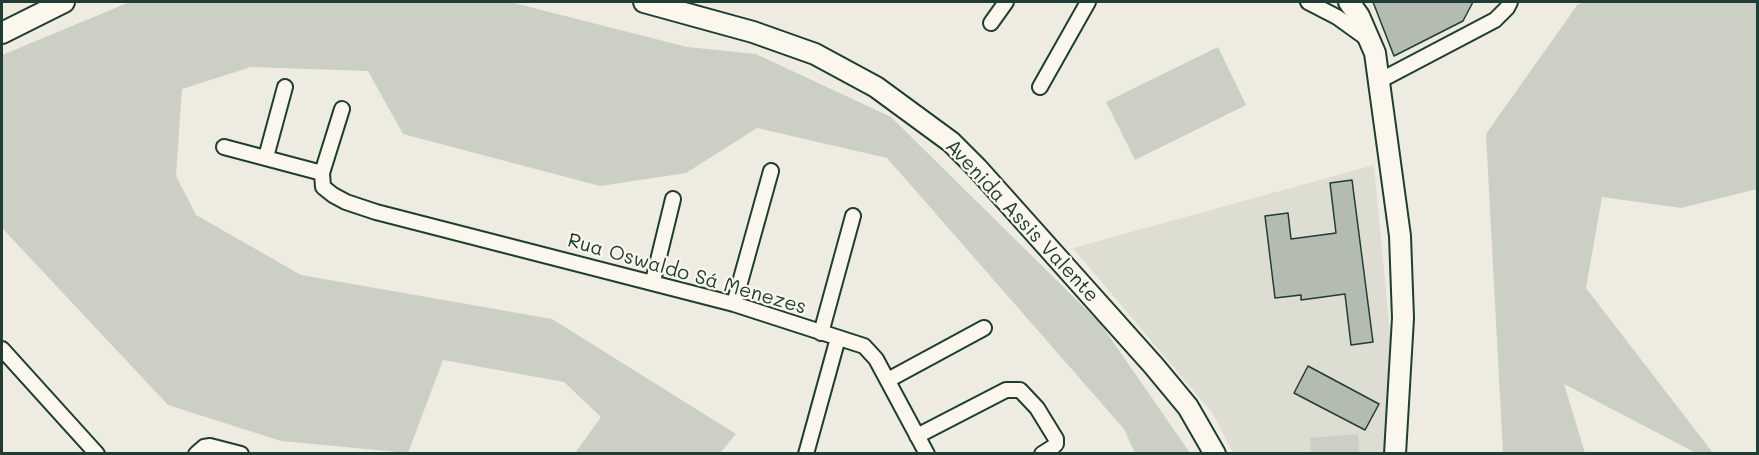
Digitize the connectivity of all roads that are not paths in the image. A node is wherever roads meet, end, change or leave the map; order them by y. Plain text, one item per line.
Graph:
1 (64, 2) edge
2 (644, 2) edge
3 (1006, 2) edge
4 (1088, 2) edge
5 (1308, 2) edge
6 (1349, 2) edge
7 (1510, 2) edge
8 (991, 23) dead end
9 (2, 33) edge
10 (1370, 40) junction
11 (1379, 81) junction
12 (285, 87) dead end
13 (1040, 87) dead end
14 (342, 109) dead end
15 (224, 147) dead end
16 (266, 157) junction
17 (771, 171) dead end
18 (322, 173) junction
19 (673, 199) dead end
20 (853, 216) dead end
21 (652, 281) junction
22 (734, 304) junction
23 (984, 328) dead end
24 (821, 333) junction
25 (838, 338) junction
26 (2, 349) edge
27 (888, 380) junction
28 (917, 436) junction
29 (96, 453) edge
30 (196, 453) edge
31 (240, 453) edge
32 (806, 453) edge
33 (927, 453) edge
34 (1042, 453) edge
35 (1215, 453) edge
36 (1395, 453) edge

1 - 9 main road
2 - 35 main road, Avenida Assis Valente
3 - 8 street
4 - 13 street
5 - 10 street
6 - 10 main road
7 - 11 street
10 - 11 main road
11 - 36 main road
12 - 16 street
14 - 18 street
15 - 16 street
16 - 18 street
17 - 22 street
18 - 21 street, Rua Oswaldo Sá Menezes
19 - 21 street
20 - 24 street
21 - 22 street, Rua Oswaldo Sá Menezes
22 - 24 street, Rua Oswaldo Sá Menezes
23 - 27 street
24 - 25 street, Rua Oswaldo Sá Menezes
25 - 27 street, Rua Oswaldo Sá Menezes
25 - 32 street
26 - 29 street
27 - 28 street, Rua Oswaldo Sá Menezes
28 - 33 street, Rua Oswaldo Sá Menezes
28 - 34 street
30 - 31 street

